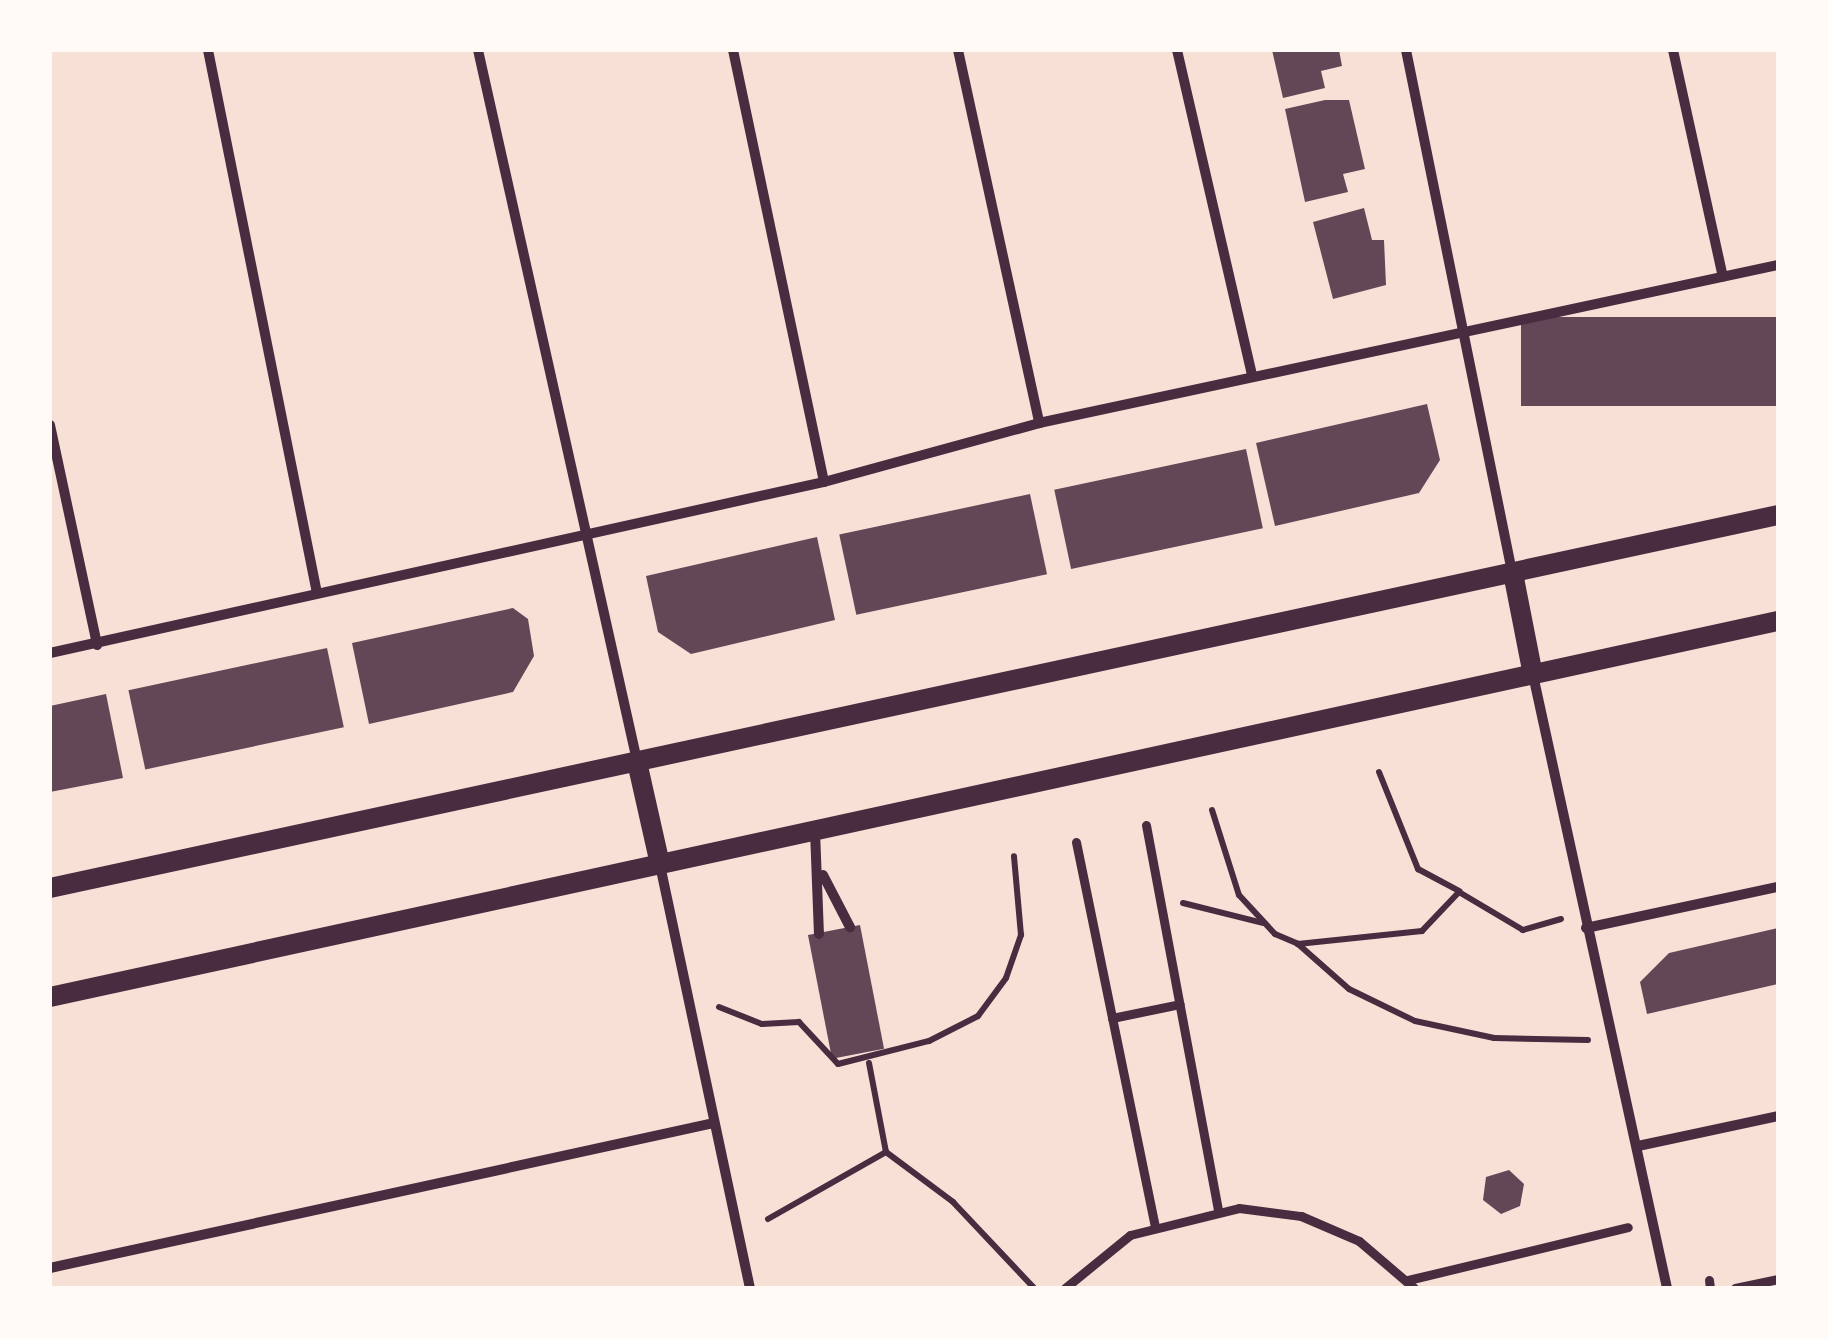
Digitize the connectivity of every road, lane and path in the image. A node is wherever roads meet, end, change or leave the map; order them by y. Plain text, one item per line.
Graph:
1 (208, 50) edge
2 (478, 50) edge
3 (732, 50) edge
4 (958, 50) edge
5 (1177, 50) edge
6 (1406, 50) edge
7 (1673, 50) edge
8 (1778, 265) edge
9 (1723, 277) junction
10 (1465, 329) junction
11 (1252, 376) junction
12 (1039, 423) junction
13 (50, 425) edge
14 (824, 482) junction
15 (1778, 516) edge
16 (580, 532) junction
17 (1512, 573) junction
18 (317, 593) junction
19 (1778, 622) edge
20 (96, 645) junction
21 (50, 653) edge
22 (1533, 675) junction
23 (637, 762) junction
24 (1379, 772) dead end
25 (1212, 810) dead end
26 (1146, 825) dead end
27 (815, 830) junction
28 (1076, 842) dead end
29 (1014, 856) dead end
30 (660, 864) junction
31 (822, 874) junction
32 (1778, 887) edge
33 (50, 888) edge
34 (1459, 892) junction
35 (1160, 899) junction
36 (1562, 919) dead end
37 (1264, 924) junction
38 (850, 927) dead end
39 (1586, 928) junction
40 (819, 934) dead end
41 (1298, 944) junction
42 (50, 997) edge
43 (1180, 1004) junction
44 (720, 1007) dead end
45 (1112, 1018) junction
46 (1588, 1040) dead end
47 (869, 1063) junction
48 (1778, 1116) edge
49 (714, 1123) junction
50 (1638, 1146) junction
51 (886, 1152) junction
52 (1218, 1210) junction
53 (768, 1219) dead end
54 (1155, 1226) junction
55 (1628, 1227) dead end
56 (50, 1268) edge
57 (1778, 1278) edge
58 (1411, 1284) edge
59 (750, 1288) edge
60 (1034, 1288) edge
61 (1065, 1288) edge
62 (1668, 1288) edge
63 (1735, 1288) edge

1 - 18 street
2 - 16 street
3 - 14 street
4 - 12 street
5 - 11 street
6 - 10 street
7 - 9 street
8 - 9 street
9 - 10 street
10 - 11 street
10 - 17 street
11 - 12 street
12 - 14 street
13 - 20 street
14 - 16 street
15 - 17 main road
16 - 18 street
16 - 23 street
17 - 22 main road
17 - 23 main road
18 - 20 street
19 - 22 main road
20 - 21 street
22 - 27 main road
22 - 39 street
23 - 30 main road
23 - 33 main road
24 - 34 path
25 - 37 path
26 - 35 street
27 - 30 main road
27 - 31 street
28 - 45 street
29 - 47 path
30 - 42 main road
30 - 49 street
31 - 38 street
31 - 40 street
32 - 39 street
34 - 36 path
34 - 41 path
35 - 37 path
35 - 43 street
37 - 41 path
39 - 50 street
41 - 46 path
43 - 45 street
43 - 52 street
44 - 47 path
45 - 54 street
47 - 51 path
48 - 50 street
49 - 56 street
49 - 59 street
50 - 62 street
51 - 53 path
51 - 60 path
52 - 54 street
52 - 58 street
54 - 61 street
55 - 58 street
57 - 63 street

